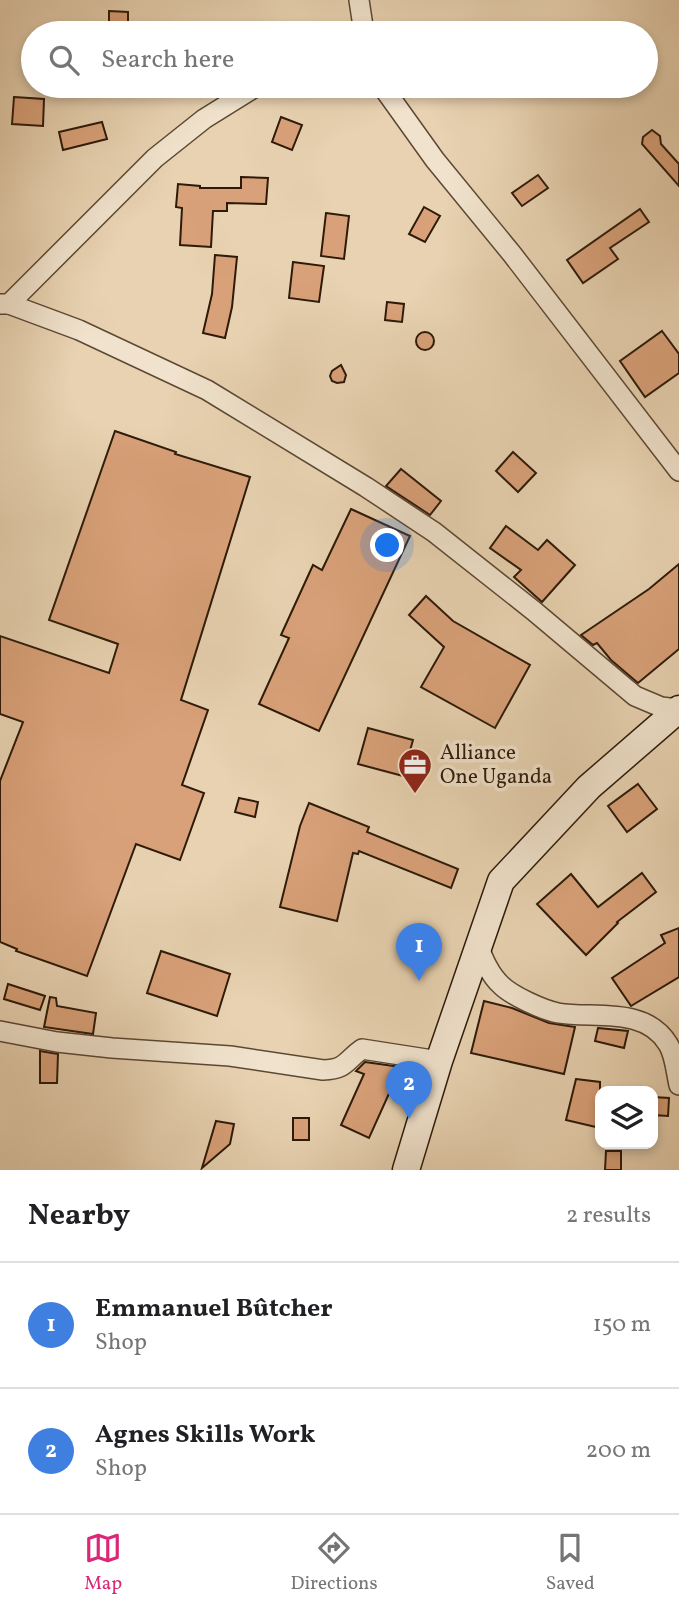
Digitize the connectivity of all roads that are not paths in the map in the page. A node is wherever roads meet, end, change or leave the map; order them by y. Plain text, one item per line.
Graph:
1 (359, 0) edge
2 (362, 21) edge
3 (238, 98) edge
4 (391, 98) edge
5 (5, 304) edge
6 (679, 471) edge
7 (679, 709) edge
8 (477, 943) junction
9 (0, 1031) edge
10 (439, 1061) junction
11 (679, 1085) edge
12 (406, 1170) edge

1 - 2 street
3 - 5 street
4 - 6 street
5 - 7 street
7 - 8 street
8 - 10 street
8 - 11 street
9 - 10 street
10 - 12 street

